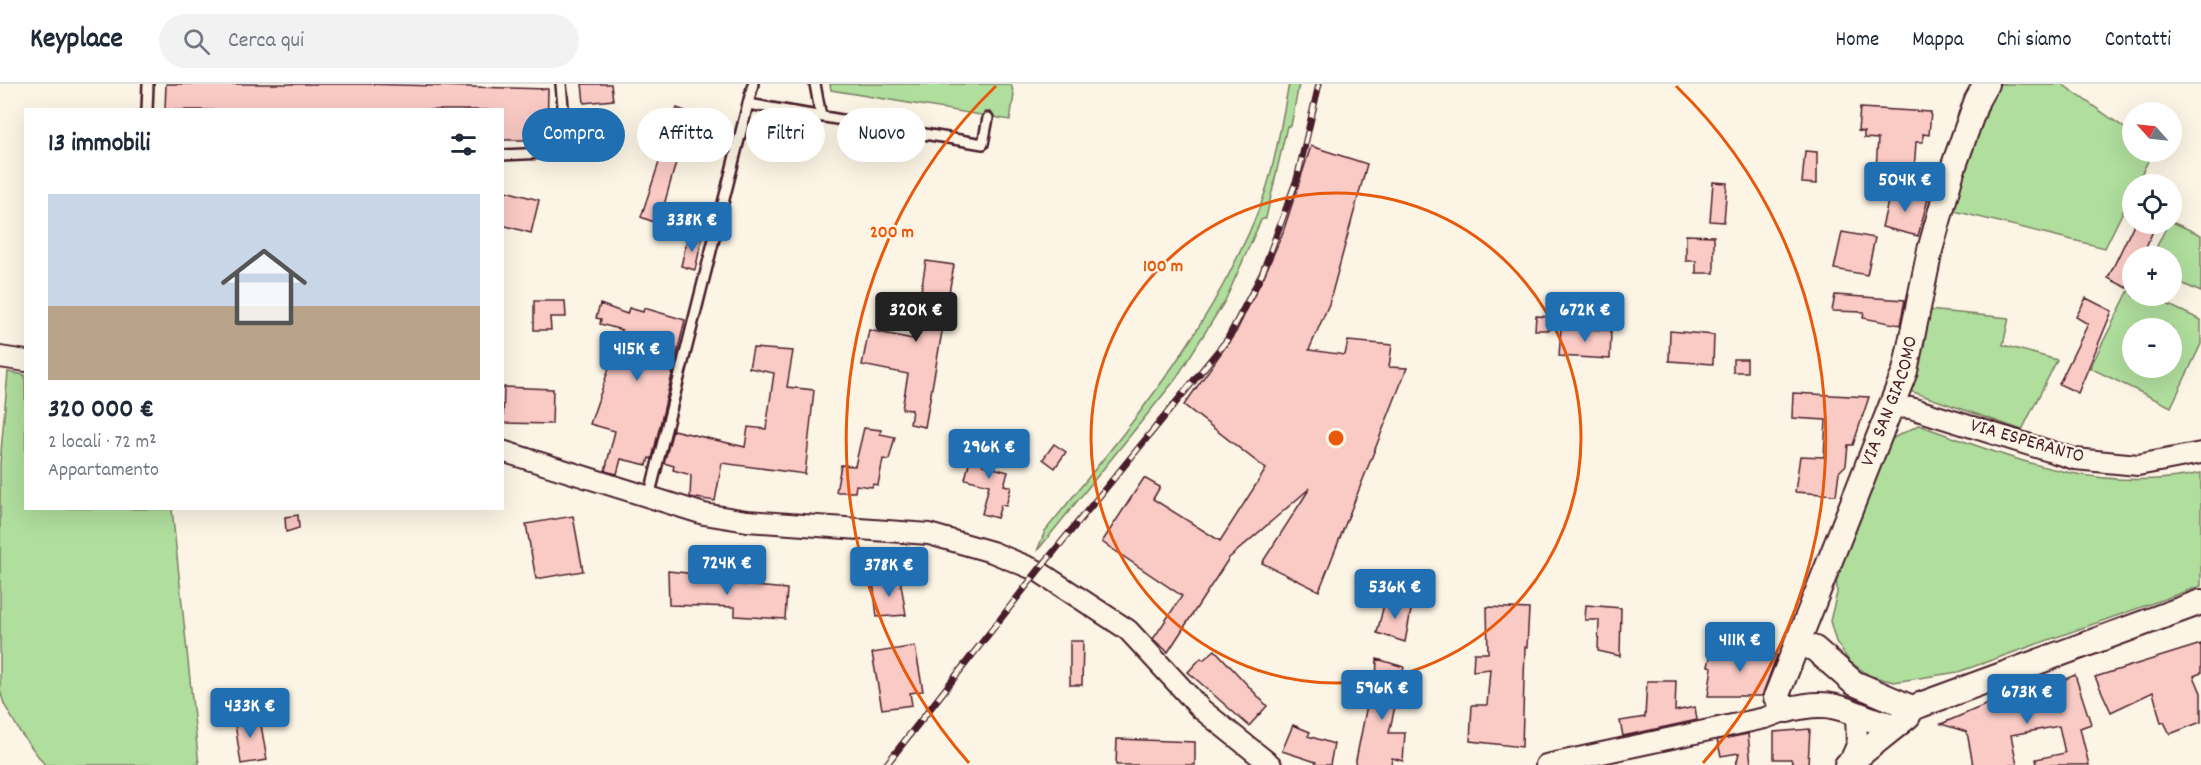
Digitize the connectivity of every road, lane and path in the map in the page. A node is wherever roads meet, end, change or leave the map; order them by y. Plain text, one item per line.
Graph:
1 (148, 84) edge
2 (561, 84) edge
3 (753, 84) edge
4 (815, 84) edge
5 (1986, 84) edge
6 (748, 104) junction
7 (147, 108) edge
8 (770, 108) edge
9 (819, 108) edge
10 (825, 118) edge
11 (988, 118) dead end
12 (504, 155) edge
13 (0, 357) edge
14 (24, 361) edge
15 (1891, 407) junction
16 (504, 453) edge
17 (2201, 453) edge
18 (649, 497) junction
19 (2201, 602) edge
20 (1797, 642) junction
21 (1782, 704) junction
22 (1912, 708) junction
23 (1856, 713) junction
24 (1895, 726) junction
25 (1848, 764) edge
26 (1271, 765) edge
27 (1546, 765) edge

1 - 7 lane
2 - 12 lane
3 - 6 lane
4 - 9 lane
5 - 15 street, VIA SAN GIACOMO
6 - 8 lane
6 - 18 lane
10 - 11 lane
13 - 14 street
15 - 17 street, VIA ESPERANTO
15 - 20 street, VIA SAN GIACOMO
16 - 18 street
18 - 26 street
19 - 22 street
20 - 21 street, VIA SAN GIACOMO
20 - 22 street
21 - 23 street
21 - 27 street
22 - 24 street
23 - 24 street
23 - 25 street
24 - 25 street

